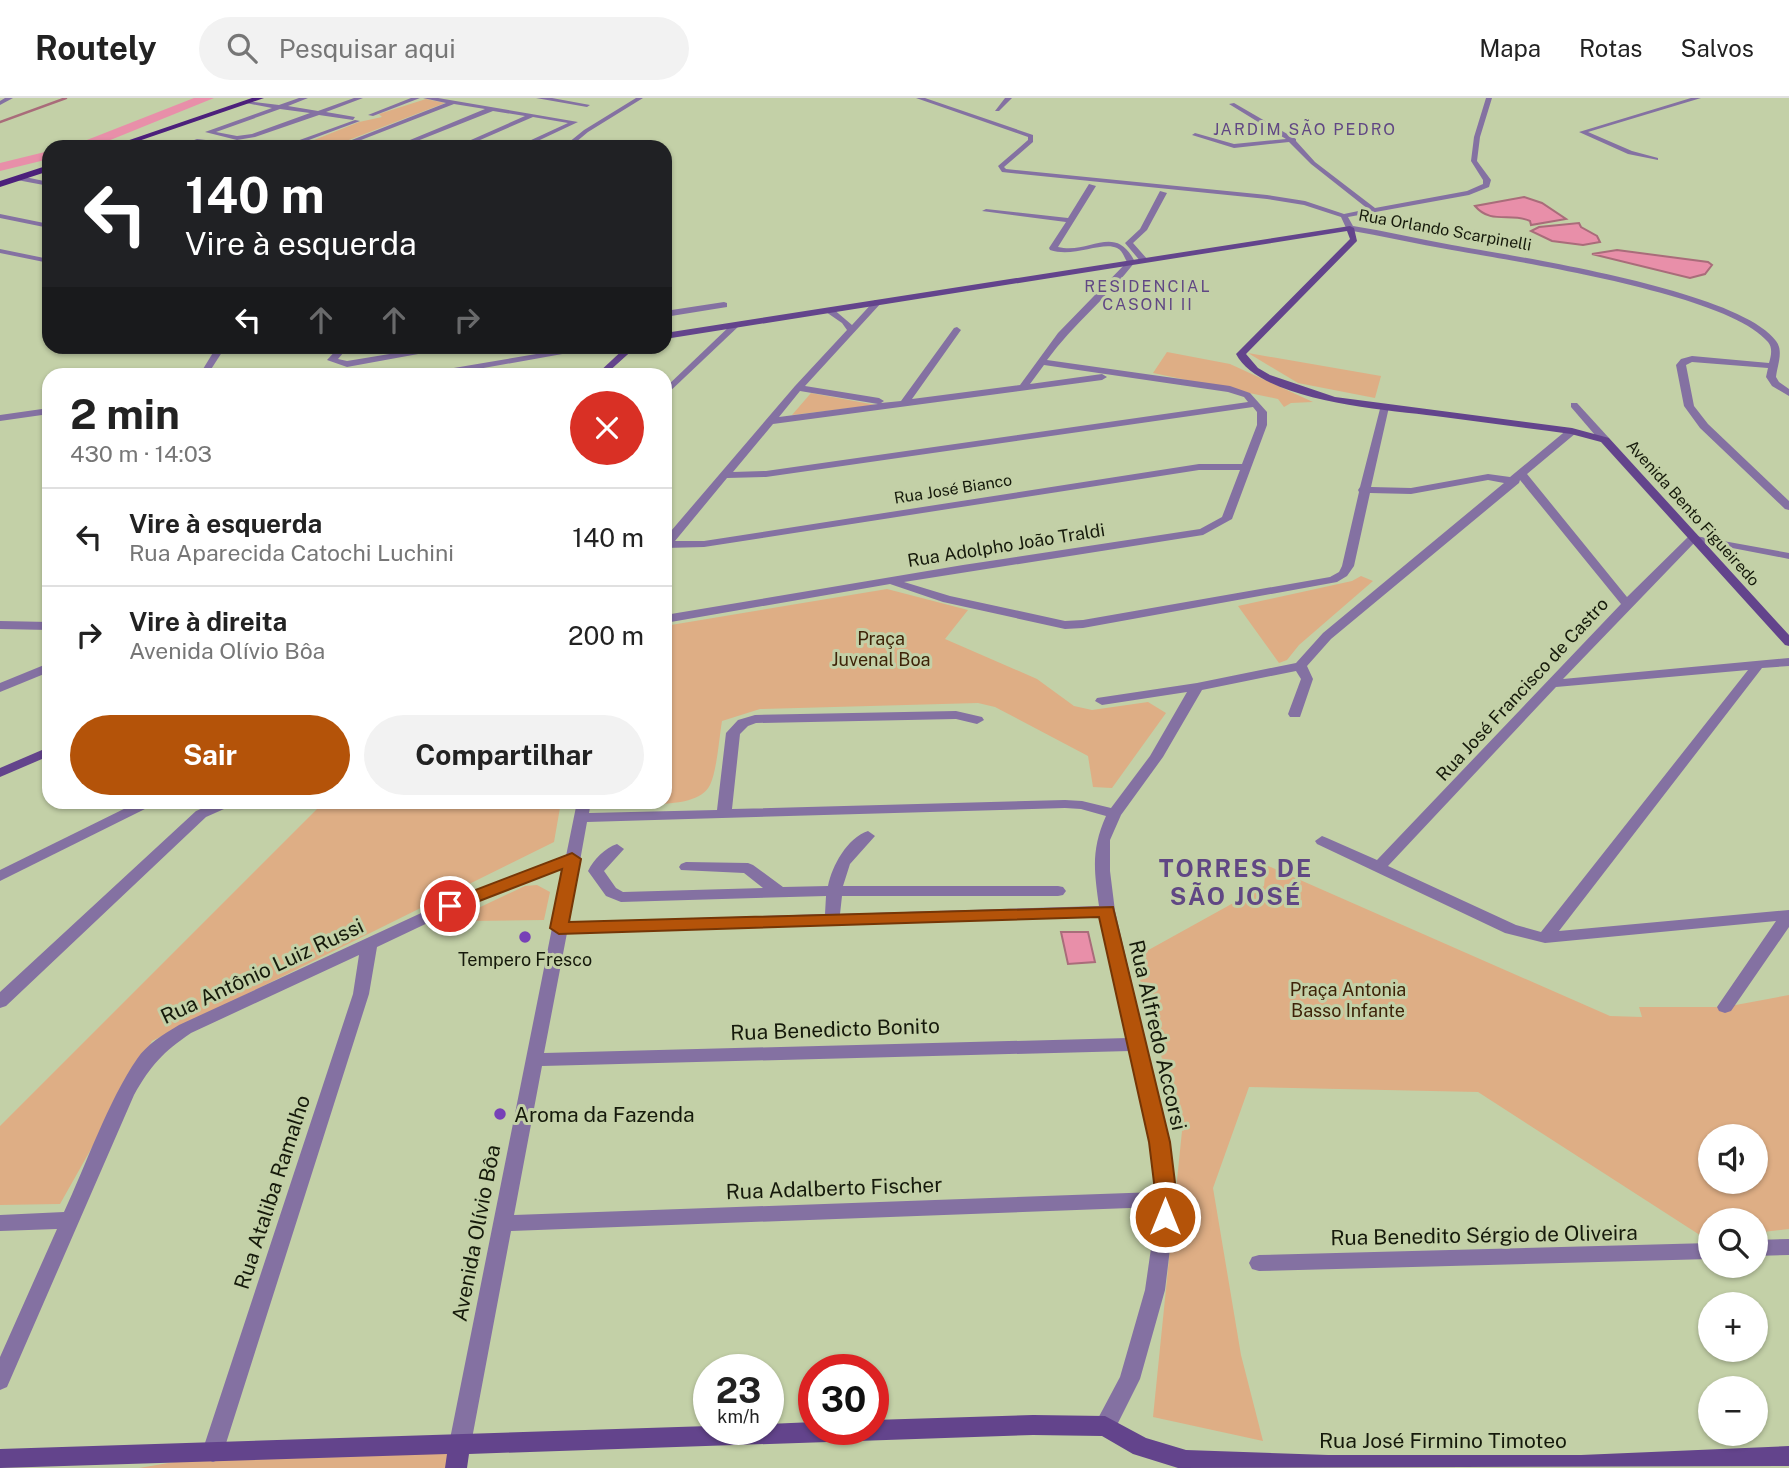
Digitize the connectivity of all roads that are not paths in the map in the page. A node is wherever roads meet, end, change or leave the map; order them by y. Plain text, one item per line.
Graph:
1 (9, 98) edge
2 (305, 98) edge
3 (360, 98) edge
4 (417, 98) edge
5 (426, 98) edge
6 (542, 98) edge
7 (599, 98) edge
8 (640, 98) edge
9 (919, 98) edge
10 (1009, 98) edge
11 (1489, 98) edge
12 (1698, 98) edge
13 (255, 100) edge
14 (453, 102) junction
15 (0, 103) edge
16 (287, 104) junction
17 (1232, 104) dead end
18 (587, 105) junction
19 (278, 107) junction
20 (493, 108) junction
21 (327, 110) junction
22 (997, 110) dead end
23 (577, 111) dead end
24 (318, 113) junction
25 (534, 115) junction
26 (356, 118) junction
27 (1195, 135) dead end
28 (141, 140) edge
29 (304, 140) edge
30 (355, 140) edge
31 (413, 140) edge
32 (475, 140) edge
33 (535, 140) edge
34 (575, 140) edge
35 (1293, 141) junction
36 (1656, 159) dead end
37 (42, 170) edge
38 (37, 172) junction
39 (42, 174) edge
40 (20, 178) junction
41 (0, 184) edge
42 (42, 186) edge
43 (1092, 186) dead end
44 (1163, 193) dead end
45 (1372, 209) junction
46 (986, 211) dead end
47 (0, 216) edge
48 (1344, 216) junction
49 (1069, 219) junction
50 (42, 225) edge
51 (1350, 228) junction
52 (1125, 245) junction
53 (0, 251) edge
54 (42, 257) edge
55 (37, 259) junction
56 (42, 260) edge
57 (1144, 260) junction
58 (1131, 262) junction
59 (878, 302) junction
60 (724, 305) dead end
61 (828, 310) junction
62 (672, 313) edge
63 (736, 325) junction
64 (851, 330) junction
65 (957, 330) dead end
66 (672, 335) edge
67 (338, 354) edge
68 (409, 354) edge
69 (555, 354) edge
70 (624, 354) edge
71 (1040, 362) junction
72 (1772, 366) junction
73 (472, 368) edge
74 (608, 368) edge
75 (1121, 374) junction
76 (672, 386) edge
77 (1023, 387) junction
78 (798, 388) junction
79 (1789, 393) edge
80 (899, 403) junction
81 (1256, 404) junction
82 (1574, 405) dead end
83 (1384, 407) junction
84 (42, 412) edge
85 (0, 418) edge
86 (770, 421) junction
87 (1572, 431) junction
88 (1605, 440) junction
89 (1246, 467) junction
90 (724, 475) junction
91 (1518, 478) junction
92 (1363, 490) junction
93 (1789, 507) edge
94 (672, 536) edge
95 (1694, 537) junction
96 (672, 544) edge
97 (1789, 556) edge
98 (963, 568) junction
99 (891, 581) junction
100 (966, 602) junction
101 (1627, 604) junction
102 (672, 618) edge
103 (0, 625) edge
104 (42, 626) edge
105 (1789, 642) edge
106 (1789, 662) edge
107 (1758, 665) junction
108 (1300, 666) junction
109 (42, 670) edge
110 (1551, 684) junction
111 (1197, 687) junction
112 (0, 688) edge
113 (1102, 701) dead end
114 (1295, 715) dead end
115 (977, 720) dead end
116 (42, 754) edge
117 (0, 773) edge
118 (134, 809) edge
119 (202, 809) edge
120 (583, 810) edge
121 (724, 813) junction
122 (1114, 814) junction
123 (867, 836) dead end
124 (1322, 841) dead end
125 (617, 849) dead end
126 (572, 859) junction
127 (686, 867) dead end
128 (1378, 868) junction
129 (0, 876) edge
130 (833, 891) junction
131 (1058, 891) dead end
132 (780, 893) junction
133 (1107, 911) junction
134 (1789, 915) edge
135 (832, 919) junction
136 (559, 928) junction
137 (1545, 938) junction
138 (369, 945) junction
139 (0, 1002) edge
140 (1725, 1007) dead end
141 (1138, 1044) junction
142 (533, 1060) junction
143 (1167, 1199) junction
144 (71, 1220) junction
145 (0, 1223) edge
146 (503, 1223) junction
147 (1789, 1247) edge
148 (1768, 1248) edge
149 (1698, 1251) edge
150 (1259, 1263) dead end
151 (0, 1380) edge
152 (1105, 1426) junction
153 (460, 1444) junction
154 (213, 1451) junction
155 (1789, 1456) edge
156 (0, 1459) edge
157 (1733, 1463) edge
158 (1583, 1466) edge
159 (456, 1468) edge

1 - 15 street
2 - 16 street
3 - 21 street
4 - 26 street
5 - 14 street
6 - 18 street
7 - 18 street
8 - 34 street
9 - 48 street, Rua Orlando Scarpinelli
10 - 22 street
11 - 45 street
12 - 36 street
13 - 16 street
13 - 19 street
13 - 28 main road
14 - 20 street
14 - 30 street
16 - 19 street
16 - 21 street
17 - 35 street
18 - 23 street
19 - 24 street
19 - 24 street
20 - 25 street
20 - 31 street
21 - 24 street
21 - 26 street
24 - 26 street
25 - 32 street
25 - 33 street
26 - 29 street
27 - 35 street
35 - 45 street
37 - 38 main road
38 - 39 street
38 - 40 main road
40 - 41 main road
40 - 42 street
43 - 49 street
44 - 52 street
45 - 48 street
46 - 49 street
47 - 50 street
48 - 51 street, Rua Orlando Scarpinelli
49 - 52 street
51 - 57 street
51 - 72 street, Rua Orlando Scarpinelli
51 - 83 street
52 - 57 street
52 - 58 street
53 - 55 street
54 - 55 street
55 - 56 street
57 - 58 street
58 - 59 street
58 - 71 street
59 - 61 street
59 - 64 street
60 - 62 street
61 - 63 street
61 - 64 street
63 - 66 street
63 - 76 street
64 - 78 street
65 - 80 street
67 - 68 street
69 - 73 street
70 - 74 street
71 - 75 street
71 - 77 street
72 - 79 street, Rua Orlando Scarpinelli
72 - 93 street
75 - 77 street
75 - 81 street
77 - 80 street
78 - 80 street
78 - 86 street
80 - 86 street
81 - 89 street, Rua Adolpho João Traldi
81 - 90 street
82 - 88 street, Avenida Bento Figueiredo
83 - 87 street
83 - 92 street
84 - 85 street
86 - 90 street
87 - 88 street
87 - 91 street
88 - 95 street, Avenida Bento Figueiredo
89 - 96 street, Rua José Bianco
89 - 98 street, Rua Adolpho João Traldi
90 - 94 street
91 - 92 street
91 - 101 street
91 - 108 street
92 - 100 street
95 - 97 street
95 - 101 street, Rua José Francisco de Castro
95 - 105 street, Avenida Bento Figueiredo
98 - 99 street, Rua Adolpho João Traldi
98 - 100 street
99 - 100 street
99 - 102 street, Rua Adolpho João Traldi
101 - 110 street, Rua José Francisco de Castro
103 - 104 street
106 - 107 street
107 - 110 street
107 - 137 street
108 - 111 street
108 - 114 street
109 - 112 street
110 - 128 street, Rua José Francisco de Castro
111 - 113 street
111 - 122 street, Rua Alfredo Accorsi
115 - 121 street
116 - 117 street
118 - 129 street
119 - 139 street
120 - 121 street
120 - 126 street, Avenida Olívio Bôa
121 - 122 street
122 - 133 street, Rua Alfredo Accorsi
123 - 130 street
124 - 128 street
125 - 132 street
126 - 136 street, Avenida Olívio Bôa
126 - 138 street, Rua Antônio Luiz Russi
127 - 132 street
128 - 137 street
130 - 131 street
130 - 132 street
130 - 135 street
133 - 135 street
133 - 141 street, Rua Alfredo Accorsi
134 - 137 street
134 - 140 street
135 - 136 street
136 - 142 street, Avenida Olívio Bôa
138 - 144 street, Rua Antônio Luiz Russi
138 - 154 street, Rua Ataliba Ramalho
141 - 142 street, Rua Benedicto Bonito
141 - 143 street, Rua Alfredo Accorsi
142 - 146 street, Avenida Olívio Bôa
143 - 146 street, Rua Adalberto Fischer
143 - 152 street, Rua Alfredo Accorsi
144 - 145 street
144 - 151 street, Rua Antônio Luiz Russi
146 - 153 street, Avenida Olívio Bôa
147 - 148 street
149 - 150 street, Rua Benedito Sérgio de Oliveira
152 - 153 street
152 - 158 street, Rua José Firmino Timoteo
153 - 154 street
153 - 159 street, Avenida Olívio Bôa
154 - 156 street
155 - 157 street, Rua José Firmino Timoteo
157 - 158 street, Rua José Firmino Timoteo

